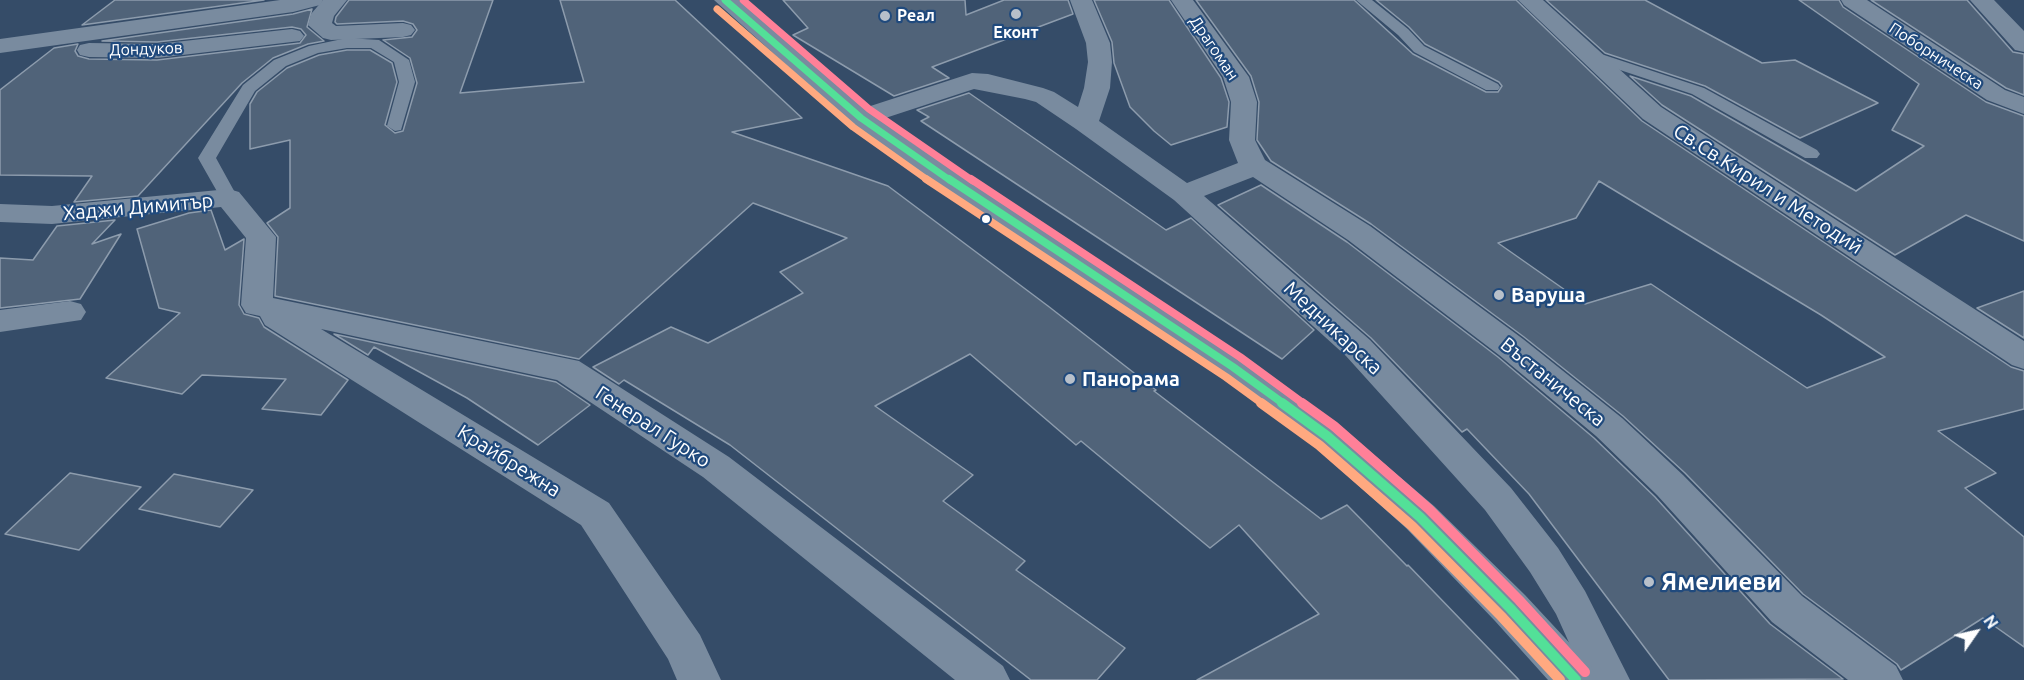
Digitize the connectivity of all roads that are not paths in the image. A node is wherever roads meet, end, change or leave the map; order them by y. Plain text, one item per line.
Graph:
1 (312, 0) edge
2 (336, 0) edge
3 (725, 0) edge
4 (1081, 0) edge
5 (1182, 0) edge
6 (1363, 0) edge
7 (1529, 0) edge
8 (1852, 0) edge
9 (1981, 0) edge
10 (404, 30) dead end
11 (292, 36) dead end
12 (2024, 45) edge
13 (0, 48) edge
14 (1592, 56) junction
15 (1492, 87) dead end
16 (2024, 106) edge
17 (861, 118) junction
18 (1085, 123) junction
19 (395, 126) dead end
20 (1811, 154) dead end
21 (1255, 166) junction
22 (1184, 194) junction
23 (229, 198) junction
24 (0, 213) edge
25 (257, 305) junction
26 (70, 312) dead end
27 (0, 321) edge
28 (2024, 357) edge
29 (699, 680) edge
30 (988, 680) edge
31 (1576, 680) edge
32 (1608, 680) edge
33 (1881, 680) edge

1 - 13 street
2 - 10 street
3 - 17 street
4 - 18 street
5 - 21 street, Драгоман
6 - 15 lane
7 - 14 street, Св.Св.Кирил и Методий
8 - 16 street, Поборническа
9 - 12 street
11 - 13 street, Дондуков
14 - 20 lane
14 - 28 street, Св.Св.Кирил и Методий
17 - 18 street, Медникарска
17 - 31 street
18 - 22 street, Медникарска
19 - 23 lane
21 - 22 street
21 - 33 street, Въстаническа
22 - 32 street, Медникарска
23 - 24 street, Хаджи Димитър
23 - 25 street, Хаджи Димитър
25 - 29 street, Крайбрежна
25 - 30 street, Генерал Гурко
26 - 27 street

